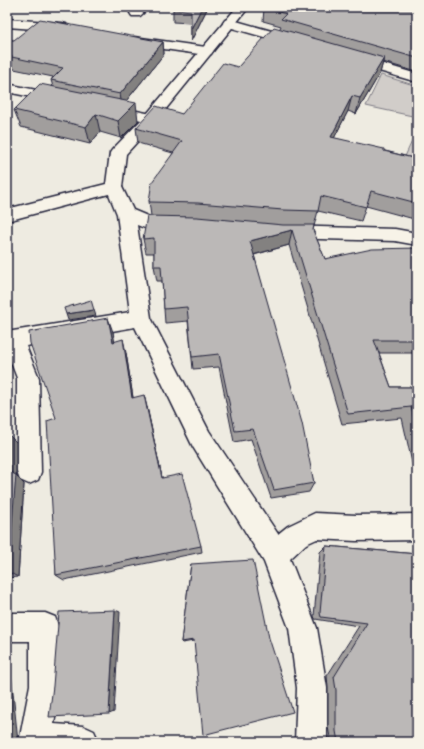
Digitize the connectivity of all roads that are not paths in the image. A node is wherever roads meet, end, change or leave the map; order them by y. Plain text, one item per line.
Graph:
1 (243, 7) edge
2 (7, 23) edge
3 (229, 23) junction
4 (75, 28) edge
5 (123, 38) edge
6 (305, 45) edge
7 (206, 51) junction
8 (344, 57) edge
9 (417, 78) edge
10 (7, 88) edge
11 (75, 102) edge
12 (98, 107) edge
13 (151, 118) junction
14 (114, 187) junction
15 (126, 214) junction
16 (7, 215) edge
17 (191, 224) edge
18 (266, 231) edge
19 (417, 239) edge
20 (141, 318) junction
21 (10, 340) edge
22 (29, 472) dead end
23 (417, 527) edge
24 (275, 554) junction
25 (7, 627) edge
26 (35, 740) edge
27 (83, 742) edge
28 (311, 742) edge

1 - 3 street
2 - 4 street
3 - 6 street
3 - 7 street
5 - 7 street
7 - 13 street
8 - 9 street
10 - 11 street
12 - 13 street
13 - 14 street
14 - 15 street
14 - 16 street
15 - 17 street
15 - 20 street
18 - 19 street
20 - 21 street
20 - 24 street
21 - 22 street
23 - 24 street
24 - 28 street
25 - 26 street
26 - 27 street

